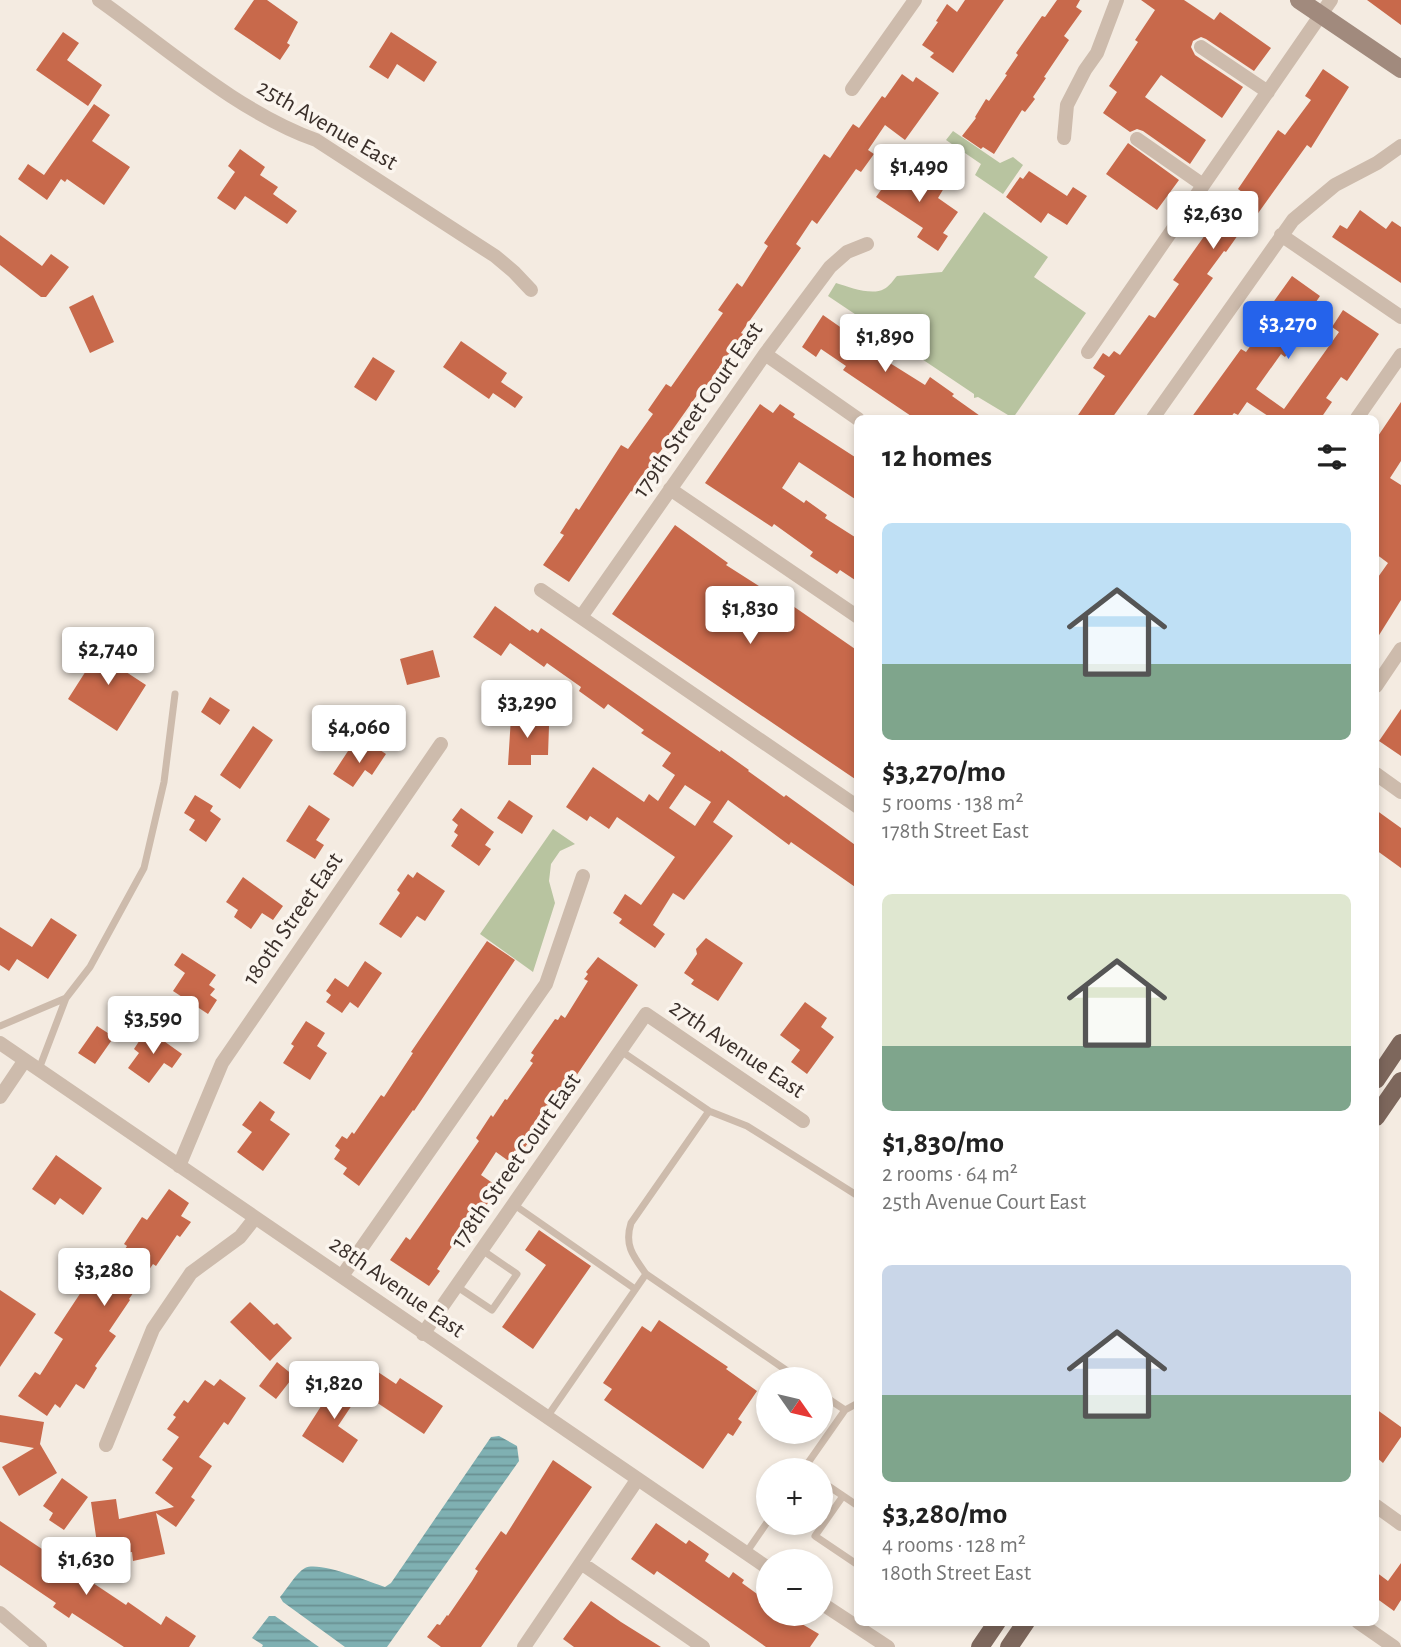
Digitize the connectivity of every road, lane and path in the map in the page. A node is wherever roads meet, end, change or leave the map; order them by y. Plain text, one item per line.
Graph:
1 (99, 0) edge
2 (915, 0) edge
3 (1117, 0) edge
4 (1299, 0) edge
5 (1326, 8) edge
6 (1201, 47) dead end
7 (1401, 69) edge
8 (852, 89) dead end
9 (1268, 93) junction
10 (1064, 138) dead end
11 (1137, 139) dead end
12 (1401, 146) edge
13 (1203, 185) junction
14 (1281, 235) junction
15 (867, 244) dead end
16 (531, 290) dead end
17 (1401, 317) edge
18 (1088, 352) dead end
19 (765, 354) junction
20 (1401, 355) edge
21 (1155, 415) edge
22 (1359, 415) edge
23 (854, 416) edge
24 (670, 489) junction
25 (541, 590) dead end
26 (854, 614) edge
27 (581, 617) junction
28 (1401, 649) edge
29 (1379, 682) edge
30 (175, 694) dead end
31 (441, 744) dead end
32 (1379, 776) edge
33 (1401, 792) edge
34 (854, 804) edge
35 (583, 876) dead end
36 (65, 998) junction
37 (646, 1014) joint
38 (0, 1026) edge
39 (0, 1043) edge
40 (1401, 1043) edge
41 (621, 1051) junction
42 (25, 1060) junction
43 (39, 1069) junction
44 (1379, 1076) edge
45 (1401, 1081) edge
46 (0, 1097) edge
47 (709, 1111) junction
48 (1379, 1113) edge
49 (803, 1121) dead end
50 (179, 1166) junction
51 (854, 1193) edge
52 (513, 1204) junction
53 (255, 1218) junction
54 (482, 1250) junction
55 (646, 1274) junction
56 (342, 1276) junction
57 (456, 1286) junction
58 (635, 1289) junction
59 (423, 1334) junction
60 (782, 1367) edge
61 (833, 1402) edge
62 (854, 1405) edge
63 (845, 1410) junction
64 (547, 1418) junction
65 (106, 1445) dead end
66 (812, 1458) edge
67 (637, 1480) junction
68 (833, 1489) edge
69 (843, 1496) junction
70 (854, 1503) edge
71 (1379, 1508) edge
72 (1401, 1524) edge
73 (758, 1535) edge
74 (746, 1553) junction
75 (756, 1560) edge
76 (854, 1562) edge
77 (581, 1563) junction
78 (833, 1611) edge
79 (0, 1613) edge
80 (854, 1625) edge
81 (856, 1626) edge
82 (994, 1626) edge
83 (1024, 1626) edge
84 (1364, 1626) edge
85 (40, 1647) edge
86 (524, 1647) edge
87 (703, 1647) edge
88 (888, 1647) edge
89 (980, 1647) edge
90 (1009, 1647) edge
91 (1394, 1647) edge

1 - 16 street, 25th Avenue East
2 - 8 street
3 - 10 street
4 - 5 street
5 - 7 street
5 - 9 street
6 - 9 street
9 - 13 street
11 - 13 street
12 - 14 street
13 - 18 street
14 - 17 street
14 - 21 street
15 - 19 street, 179th Street Court East
19 - 23 street
19 - 24 street, 179th Street Court East
20 - 22 street
24 - 26 street
24 - 27 street, 179th Street Court East
25 - 27 street
27 - 34 street
28 - 29 street
30 - 36 lane
31 - 50 street, 180th Street East
32 - 33 street
35 - 56 street
36 - 38 lane
36 - 43 lane
37 - 41 street, 178th Street Court East
37 - 49 street, 27th Avenue East
39 - 42 street, 28th Avenue East
40 - 44 main road
41 - 47 lane
41 - 52 street, 178th Street Court East
42 - 43 street, 28th Avenue East
42 - 46 street
43 - 50 street, 28th Avenue East
45 - 48 main road
47 - 51 lane
47 - 55 lane
50 - 53 street, 28th Avenue East
52 - 54 street, 178th Street Court East
52 - 58 lane
53 - 56 street, 28th Avenue East
53 - 65 street
54 - 57 street, 178th Street Court East
54 - 57 lane
55 - 58 lane
55 - 60 lane
56 - 59 street, 28th Avenue East
57 - 59 street, 178th Street Court East
58 - 64 lane
59 - 64 street, 28th Avenue East
61 - 63 lane
62 - 63 lane
63 - 66 lane
64 - 67 street, 28th Avenue East
67 - 74 street, 28th Avenue East
67 - 77 street
68 - 69 lane
69 - 70 lane
69 - 76 lane
71 - 72 street
73 - 74 lane
74 - 75 street, 28th Avenue East
77 - 86 street
77 - 87 street
78 - 80 street
79 - 85 street
81 - 88 street
82 - 89 main road
83 - 90 main road
84 - 91 street

